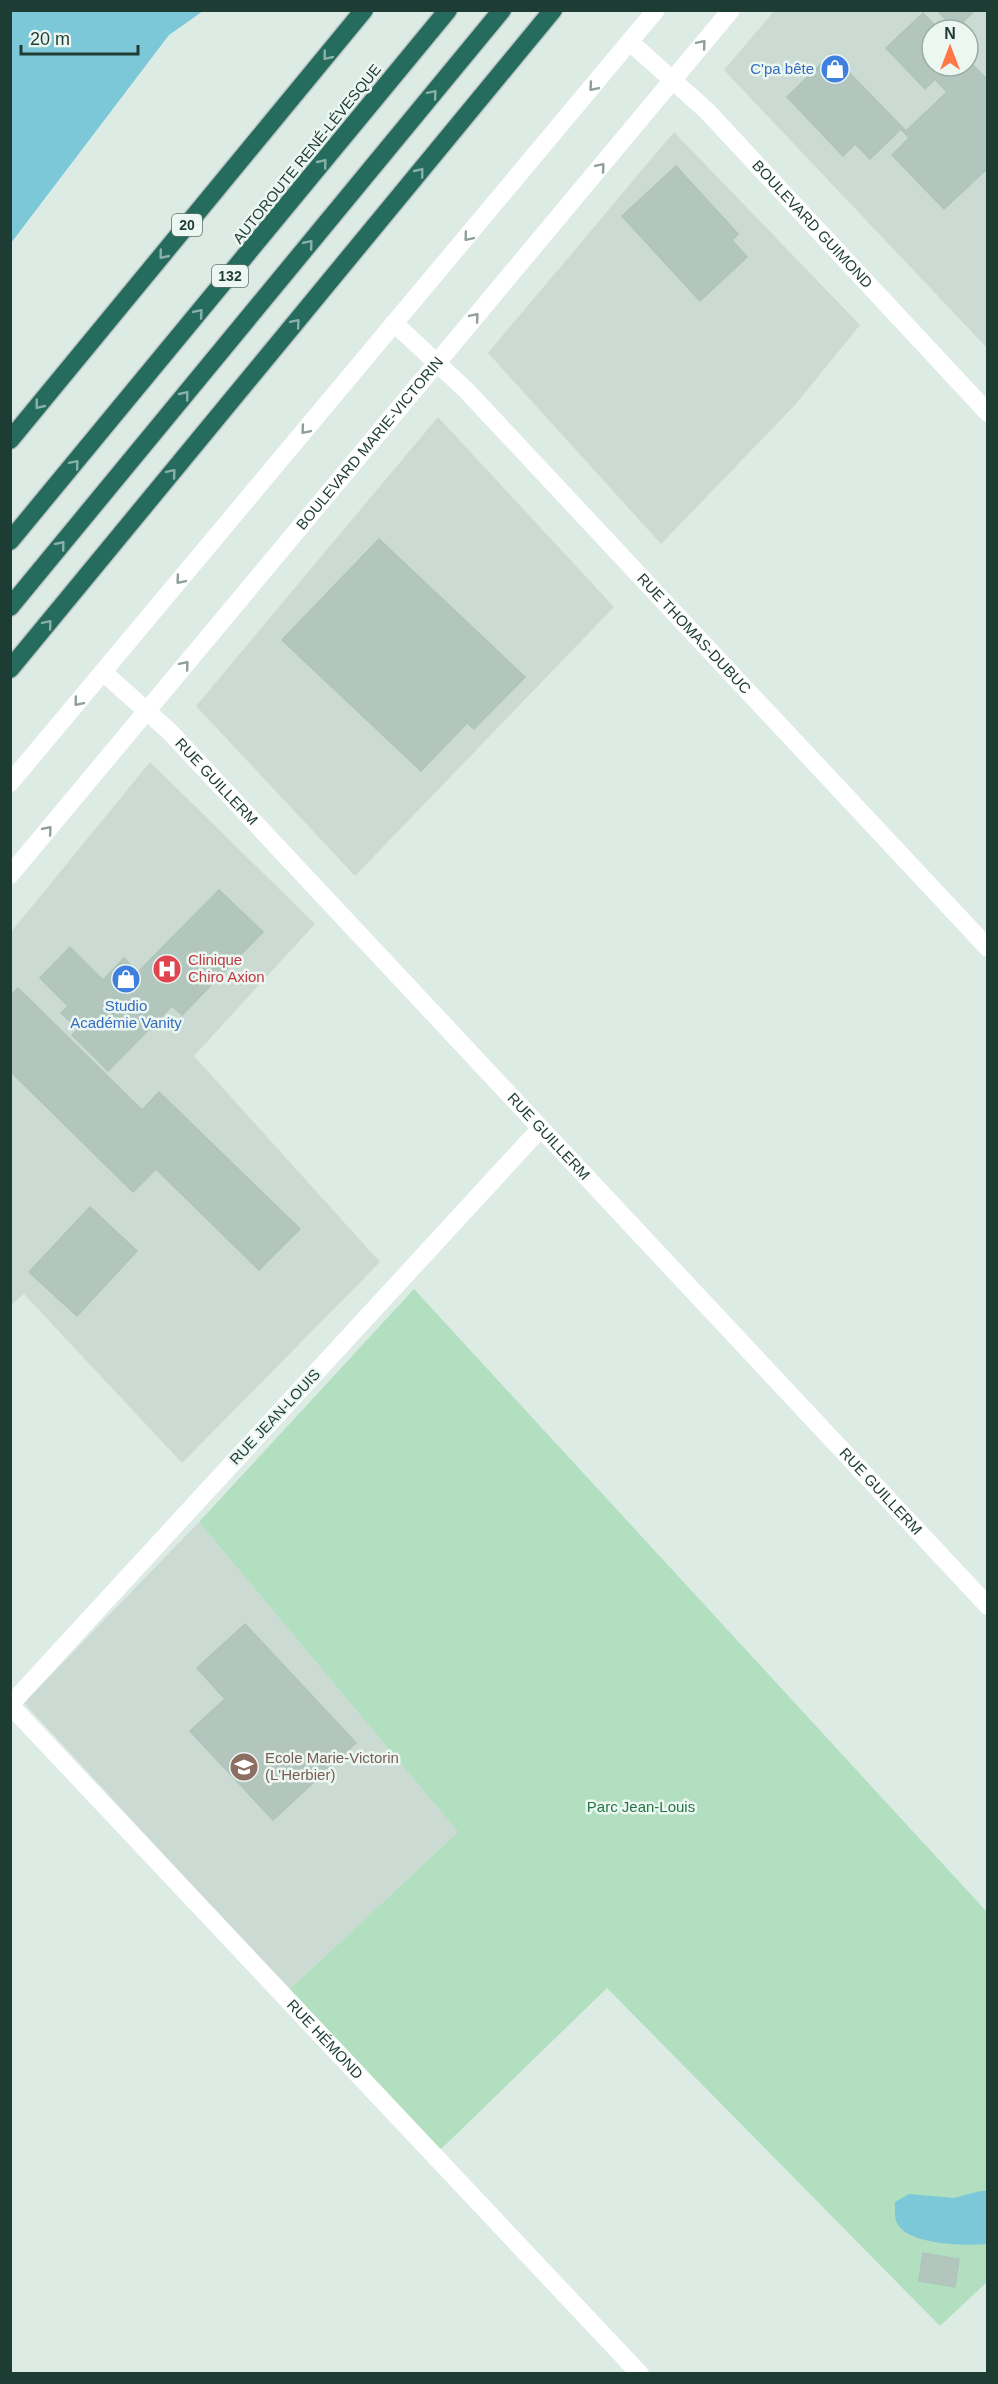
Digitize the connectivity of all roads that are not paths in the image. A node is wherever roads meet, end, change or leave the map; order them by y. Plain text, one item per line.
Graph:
1 (364, 10) edge
2 (448, 10) edge
3 (502, 10) edge
4 (553, 10) edge
5 (656, 10) edge
6 (730, 10) edge
7 (630, 42) junction
8 (673, 78) junction
9 (394, 323) junction
10 (438, 362) junction
11 (987, 413) edge
12 (10, 440) edge
13 (10, 541) edge
14 (10, 607) edge
15 (10, 669) edge
16 (103, 672) junction
17 (148, 709) junction
18 (10, 783) edge
19 (10, 875) edge
20 (987, 948) edge
21 (540, 1130) junction
22 (987, 1606) edge
23 (10, 1705) edge
24 (640, 2373) edge

1 -> 12 highway, 20
13 -> 2 highway, AUTOROUTE RENÉ-LÉVESQUE / 132
14 -> 3 highway
15 -> 4 highway
5 - 7 street
8 -> 6 street, BOULEVARD MARIE-VICTORIN
7 - 8 street, BOULEVARD GUIMOND
7 -> 9 street
10 -> 8 street, BOULEVARD MARIE-VICTORIN
8 - 11 street, BOULEVARD GUIMOND
9 - 10 street, RUE THOMAS-DUBUC
9 -> 16 street
17 -> 10 street, BOULEVARD MARIE-VICTORIN
10 - 20 street, RUE THOMAS-DUBUC
16 - 17 street, RUE GUILLERM
16 -> 18 street
19 -> 17 street, BOULEVARD MARIE-VICTORIN
17 - 21 street, RUE GUILLERM
21 - 22 street, RUE GUILLERM
21 - 23 street, RUE JEAN-LOUIS
23 - 24 street, RUE HÉMOND

